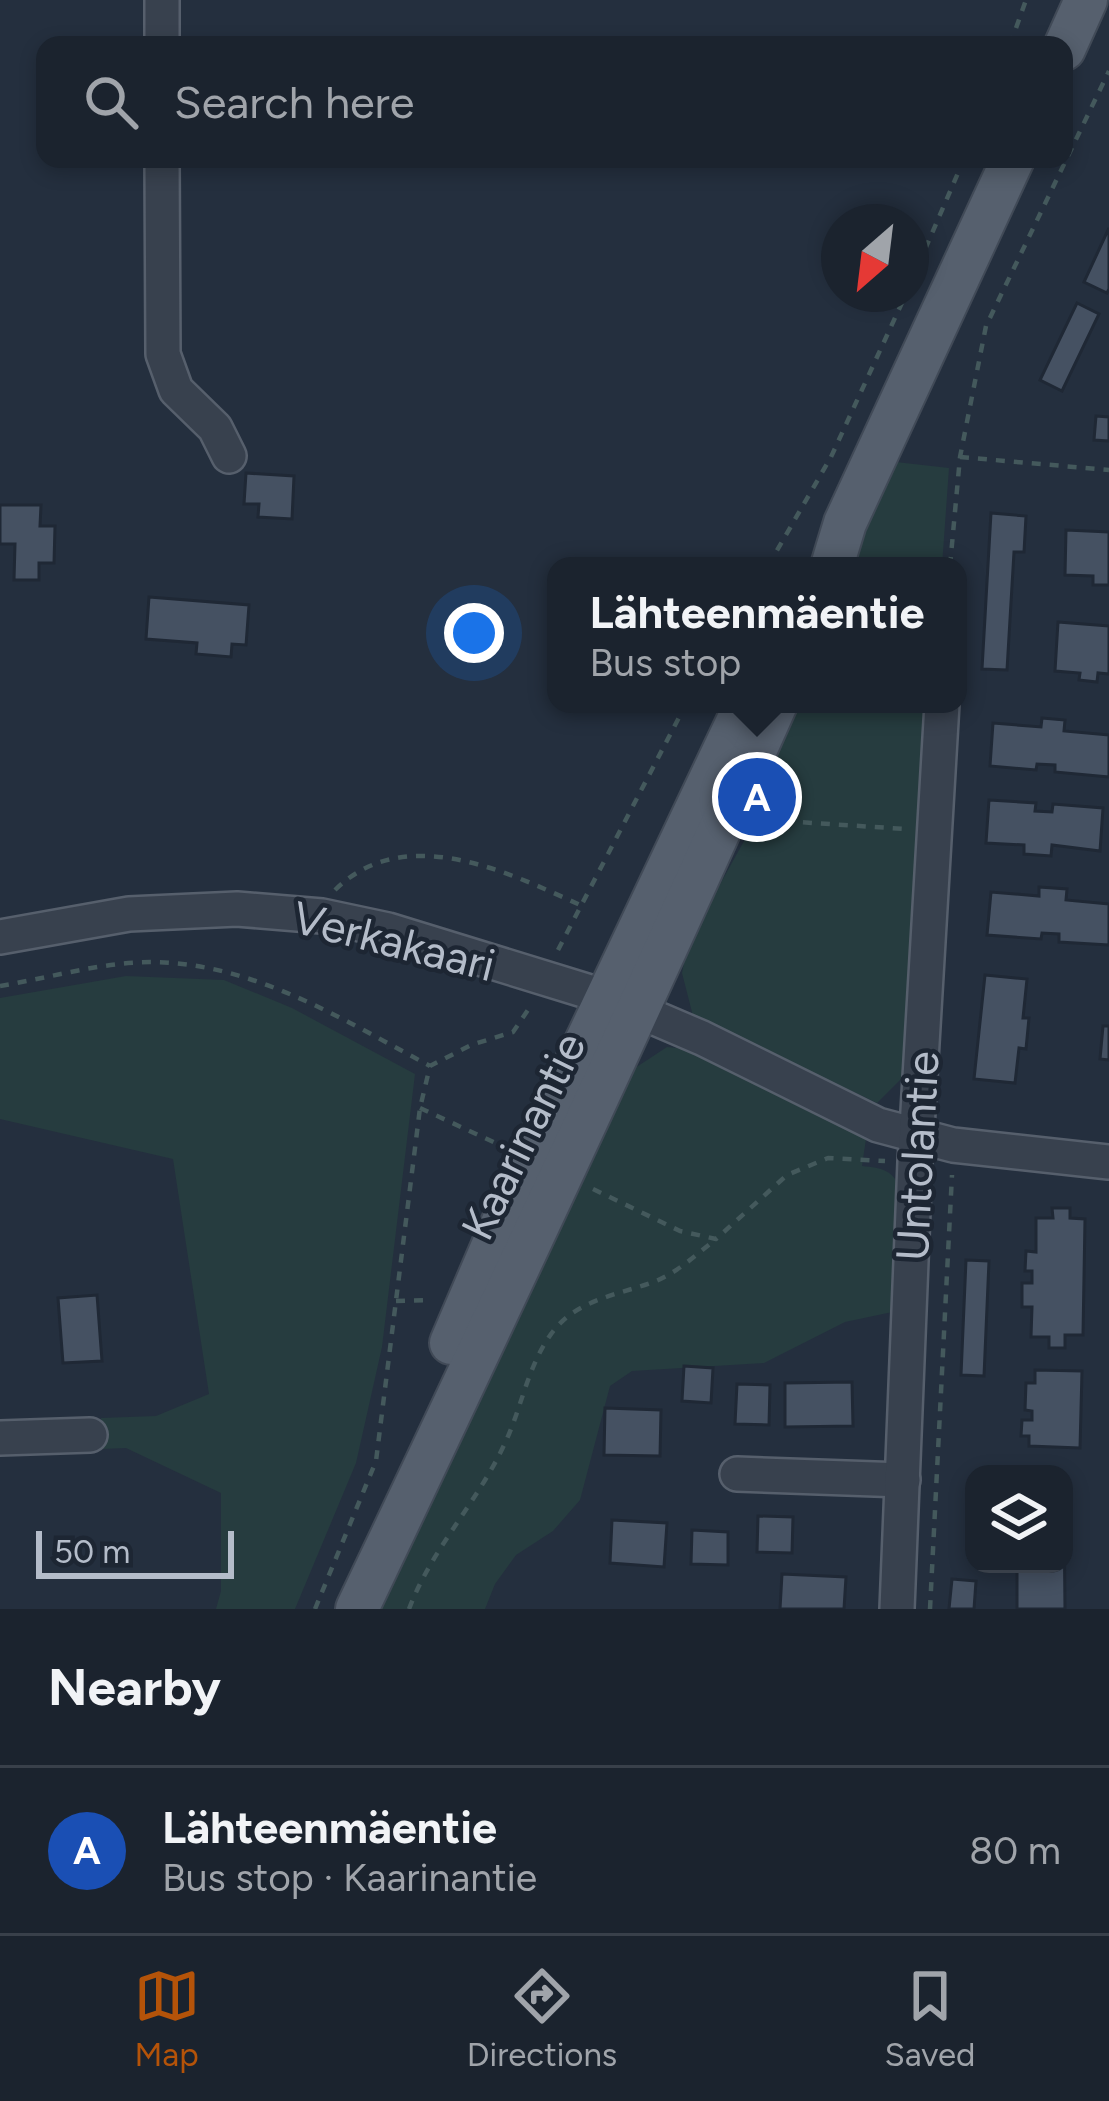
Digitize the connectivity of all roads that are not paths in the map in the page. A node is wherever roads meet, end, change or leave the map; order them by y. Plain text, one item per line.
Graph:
1 (162, 0) edge
2 (1086, 0) edge
3 (162, 36) edge
4 (1070, 36) edge
5 (162, 168) edge
6 (1009, 168) edge
7 (229, 456) dead end
8 (845, 524) junction
9 (823, 557) edge
10 (835, 557) edge
11 (742, 713) edge
12 (771, 713) edge
13 (941, 713) edge
14 (0, 937) edge
15 (623, 1004) junction
16 (916, 1149) junction
17 (1109, 1162) edge
18 (90, 1435) dead end
19 (0, 1438) edge
20 (737, 1474) dead end
21 (903, 1480) junction
22 (356, 1609) edge
23 (897, 1609) edge

1 - 3 street
2 - 4 main road
5 - 7 street
6 - 8 main road
8 - 9 main road
8 - 10 main road
11 - 15 main road, Kaarinantie
12 - 15 main road, Kaarinantie
13 - 16 street, Untolantie
14 - 15 street, Verkakaari
15 - 16 street, Verkakaari
15 - 22 main road, Kaarinantie
16 - 17 street, Verkakaari
16 - 21 street, Untolantie
18 - 19 street
20 - 21 street
21 - 23 street, Untolantie

